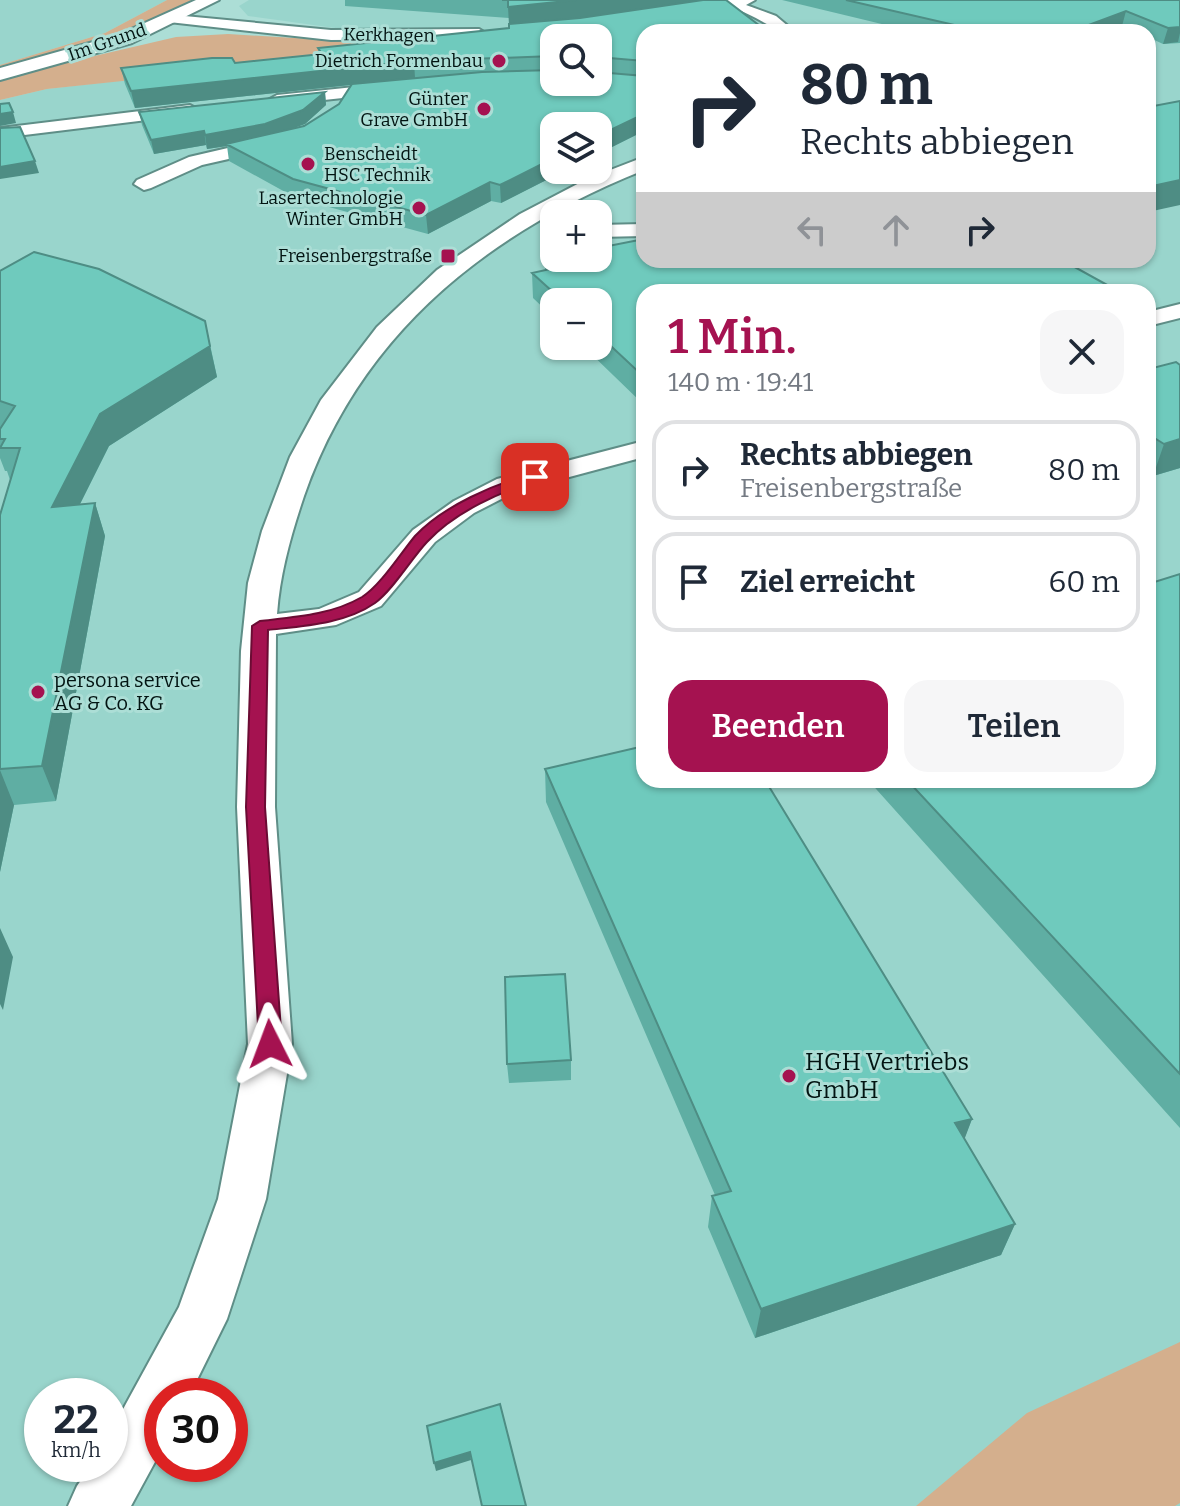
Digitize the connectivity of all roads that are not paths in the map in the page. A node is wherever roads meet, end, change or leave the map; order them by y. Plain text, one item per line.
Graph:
1 (210, 0) edge
2 (748, 0) edge
3 (729, 3) junction
4 (674, 12) edge
5 (174, 19) junction
6 (777, 24) edge
7 (498, 33) edge
8 (0, 74) edge
9 (405, 87) edge
10 (258, 102) edge
11 (211, 108) edge
12 (0, 133) edge
13 (288, 139) edge
14 (636, 166) edge
15 (144, 184) dead end
16 (570, 200) edge
17 (540, 222) edge
18 (636, 230) edge
19 (612, 231) edge
20 (1180, 311) edge
21 (1156, 317) edge
22 (636, 451) edge
23 (260, 626) junction
24 (97, 1506) edge

1 - 5 main road, Im Grund
2 - 3 street
3 - 4 street
3 - 6 street
5 - 7 street, Kerkhagen
5 - 8 main road, Im Grund
9 - 10 street
11 - 12 street
13 - 15 street
14 - 16 street
17 - 23 street
18 - 19 street
20 - 21 street
22 - 23 street
23 - 24 street

